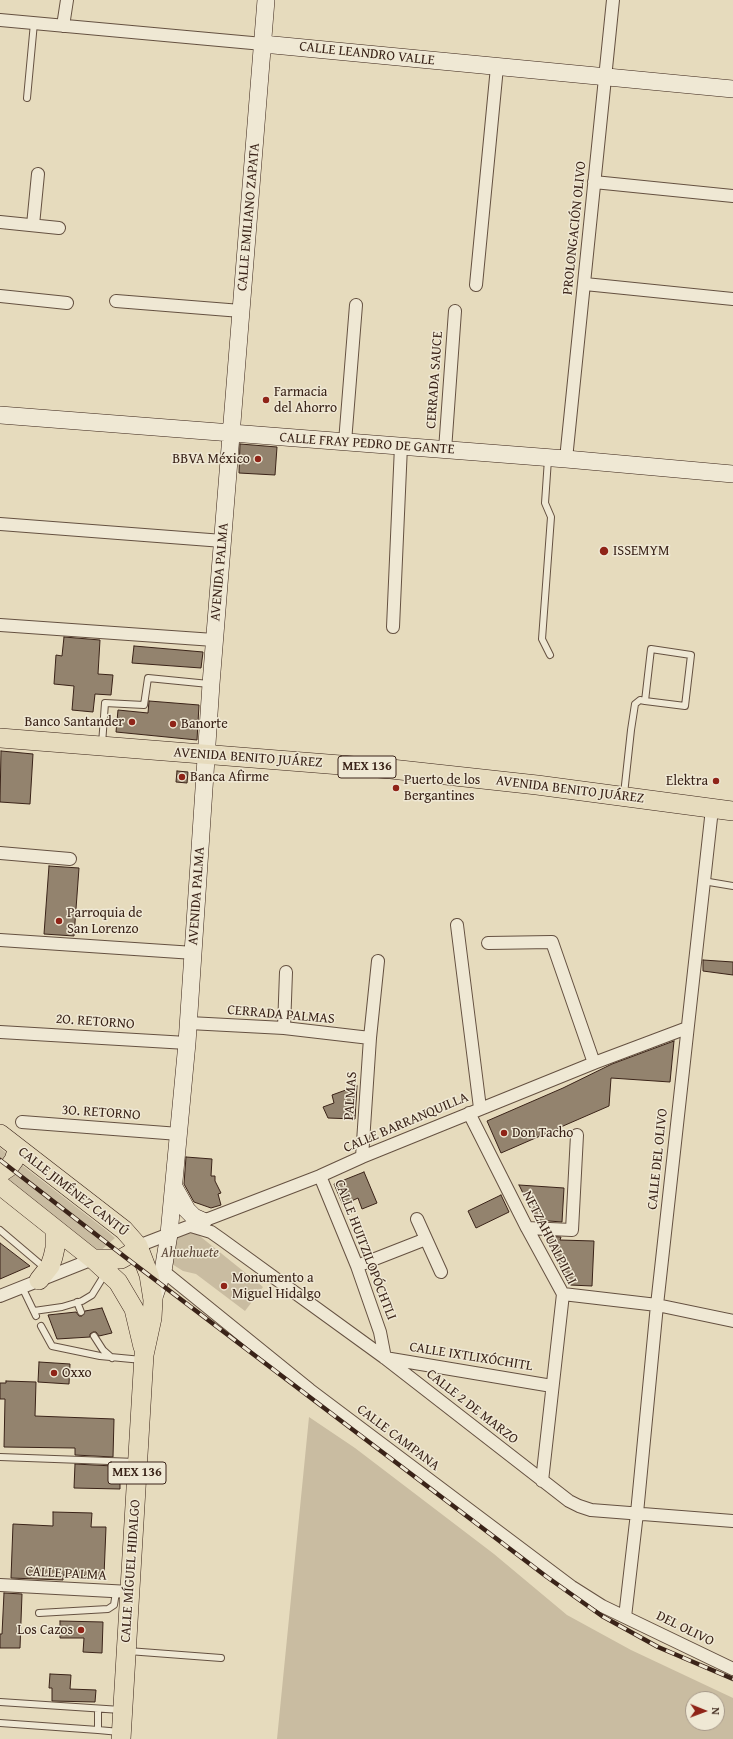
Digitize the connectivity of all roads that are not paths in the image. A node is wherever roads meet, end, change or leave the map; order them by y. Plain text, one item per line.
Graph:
1 (67, 0) edge
2 (266, 0) edge
3 (613, 0) edge
4 (0, 20) edge
5 (34, 23) junction
6 (63, 26) junction
7 (263, 44) junction
8 (497, 67) junction
9 (605, 76) junction
10 (733, 89) edge
11 (27, 98) dead end
12 (38, 174) dead end
13 (594, 182) junction
14 (733, 196) edge
15 (0, 222) edge
16 (33, 225) junction
17 (59, 228) dead end
18 (584, 284) junction
19 (476, 285) dead end
20 (0, 296) edge
21 (733, 299) edge
22 (116, 301) dead end
23 (67, 303) dead end
24 (356, 305) dead end
25 (241, 310) junction
26 (455, 311) dead end
27 (0, 415) edge
28 (231, 434) junction
29 (345, 442) junction
30 (401, 446) junction
31 (445, 450) junction
32 (548, 457) junction
33 (566, 459) junction
34 (733, 474) edge
35 (0, 524) edge
36 (223, 541) junction
37 (0, 625) edge
38 (393, 627) dead end
39 (214, 640) junction
40 (550, 655) dead end
41 (211, 684) junction
42 (645, 701) junction
43 (0, 738) edge
44 (102, 746) junction
45 (206, 754) junction
46 (623, 797) junction
47 (712, 809) junction
48 (733, 811) edge
49 (0, 853) edge
50 (70, 859) dead end
51 (703, 881) junction
52 (733, 886) edge
53 (457, 925) dead end
54 (0, 940) edge
55 (488, 943) dead end
56 (194, 953) junction
57 (378, 961) dead end
58 (286, 972) dead end
59 (189, 1023) junction
60 (284, 1028) junction
61 (687, 1028) junction
62 (0, 1032) edge
63 (370, 1038) junction
64 (187, 1043) junction
65 (594, 1063) junction
66 (475, 1111) junction
67 (22, 1122) dead end
68 (0, 1134) edge
69 (179, 1134) junction
70 (577, 1135) dead end
71 (18, 1148) junction
72 (362, 1157) junction
73 (0, 1173) edge
74 (320, 1176) junction
75 (0, 1186) edge
76 (174, 1187) junction
77 (417, 1219) dead end
78 (204, 1221) junction
79 (527, 1228) junction
80 (55, 1229) junction
81 (0, 1230) edge
82 (169, 1234) junction
83 (221, 1239) junction
84 (426, 1239) junction
85 (138, 1246) junction
86 (100, 1265) junction
87 (357, 1266) junction
88 (162, 1271) junction
89 (440, 1272) dead end
90 (43, 1275) junction
91 (22, 1287) junction
92 (563, 1294) junction
93 (0, 1296) edge
94 (153, 1300) junction
95 (77, 1302) junction
96 (657, 1305) junction
97 (81, 1312) dead end
98 (733, 1321) edge
99 (41, 1326) dead end
100 (94, 1336) dead end
101 (144, 1357) junction
102 (112, 1358) junction
103 (384, 1358) junction
104 (552, 1386) junction
105 (0, 1457) edge
106 (138, 1462) junction
107 (542, 1481) junction
108 (637, 1513) junction
109 (733, 1521) edge
110 (0, 1585) edge
111 (123, 1592) junction
112 (40, 1613) dead end
113 (624, 1616) junction
114 (126, 1651) junction
115 (221, 1658) dead end
116 (733, 1669) edge
117 (0, 1702) edge
118 (98, 1708) junction
119 (123, 1710) junction
120 (0, 1723) edge
121 (98, 1730) junction
122 (121, 1736) edge

1 - 6 street
2 - 7 main road, CALLE EMILIANO ZAPATA
3 - 9 street, PROLONGACIÓN OLIVO
4 - 5 street, CALLE LEANDRO VALLE
5 - 6 street, CALLE LEANDRO VALLE
5 - 11 lane
6 - 7 street, CALLE LEANDRO VALLE
7 - 8 main road, CALLE LEANDRO VALLE
7 - 25 main road, CALLE EMILIANO ZAPATA
8 - 9 main road, CALLE LEANDRO VALLE
8 - 19 street
9 - 10 main road, CALLE LEANDRO VALLE
9 - 13 street, PROLONGACIÓN OLIVO
12 - 16 street
13 - 14 street
13 - 18 street, PROLONGACIÓN OLIVO
15 - 16 street
16 - 17 street
18 - 21 street
18 - 33 street, PROLONGACIÓN OLIVO
20 - 23 street
22 - 25 street
24 - 29 street
25 - 28 main road, CALLE EMILIANO ZAPATA
26 - 31 street, CERRADA SAUCE
27 - 28 main road, CALLE FRAY PEDRO DE GANTE
28 - 29 main road, CALLE FRAY PEDRO DE GANTE
28 - 36 main road, AVENIDA PALMA
29 - 30 main road, CALLE FRAY PEDRO DE GANTE
30 - 31 main road, CALLE FRAY PEDRO DE GANTE
30 - 38 street
31 - 32 main road, CALLE FRAY PEDRO DE GANTE
32 - 33 main road, CALLE FRAY PEDRO DE GANTE
32 - 40 lane
33 - 34 main road, CALLE FRAY PEDRO DE GANTE
35 - 36 street
36 - 39 main road, AVENIDA PALMA
37 - 39 street
39 - 41 main road, AVENIDA PALMA
41 - 44 lane
41 - 45 main road, AVENIDA PALMA
42 - 42 lane
42 - 46 lane
43 - 44 main road, AVENIDA BENITO JUÁREZ / MEX 136
44 - 45 main road, AVENIDA BENITO JUÁREZ / MEX 136
45 - 46 main road, AVENIDA BENITO JUÁREZ / MEX 136
45 - 56 main road, AVENIDA PALMA
46 - 47 main road, AVENIDA BENITO JUÁREZ / MEX 136
47 - 48 main road, AVENIDA BENITO JUÁREZ / MEX 136
47 - 51 street, CALLE DEL OLIVO
49 - 50 street
51 - 52 lane
51 - 61 street, CALLE DEL OLIVO
53 - 66 street, NETZAHUALPILLI
54 - 56 street
55 - 65 street
56 - 59 main road, AVENIDA PALMA
57 - 63 street, PALMAS
58 - 60 street
59 - 60 street, CERRADA PALMAS
59 - 64 main road, AVENIDA PALMA
60 - 63 street, CERRADA PALMAS
61 - 65 street, CALLE BARRANQUILLA
61 - 96 street, CALLE DEL OLIVO
62 - 64 street, 2O. RETORNO
63 - 72 street, PALMAS
64 - 69 main road, AVENIDA PALMA
65 - 66 street, CALLE BARRANQUILLA
66 - 72 street, CALLE BARRANQUILLA
66 - 79 street, NETZAHUALPILLI
67 - 69 street, 3O. RETORNO
68 - 71 main road, CALLE JIMÉNEZ CANTÚ / MEX 136
69 - 76 main road, AVENIDA PALMA
70 - 79 street
71 - 73 main road
71 - 85 main road, CALLE JIMÉNEZ CANTÚ / MEX 136
72 - 74 street, CALLE BARRANQUILLA
74 - 78 street, CALLE BARRANQUILLA
74 - 87 street, CALLE HUITZILOPÓCHTLI
75 - 80 main road, MEX 136
76 - 78 main road
76 - 82 main road, AVENIDA PALMA
77 - 84 street
78 - 82 street, CALLE BARRANQUILLA
78 - 83 street, CALLE 2 DE MARZO
78 - 83 street
79 - 92 street, NETZAHUALPILLI
80 - 86 main road, MEX 136
80 - 90 main road
81 - 90 lane
82 - 85 street, CALLE BARRANQUILLA
82 - 88 main road, AVENIDA PALMA
83 - 103 street, CALLE 2 DE MARZO
84 - 87 street
84 - 89 street
85 - 86 main road
85 - 94 main road, CALLE JIMÉNEZ CANTÚ / MEX 136
86 - 90 street
86 - 95 lane
86 - 101 main road, MEX 136
87 - 103 street, CALLE HUITZILOPÓCHTLI
88 - 94 main road, AVENIDA PALMA
88 - 113 street, CALLE CAMPANA
90 - 91 street
91 - 93 street
91 - 95 lane
92 - 96 street
92 - 104 street, NETZAHUALPILLI
94 - 101 main road, AVENIDA PALMA / MEX 136
95 - 97 lane
96 - 98 street
96 - 108 street, CALLE DEL OLIVO
99 - 102 lane
100 - 102 lane
101 - 102 lane
101 - 106 main road, CALLE MÍGUEL HIDALGO / MEX 136
103 - 104 street, CALLE IXTLIXÓCHITL
103 - 107 street, CALLE 2 DE MARZO
104 - 107 street, NETZAHUALPILLI
105 - 106 lane
106 - 111 main road, CALLE MÍGUEL HIDALGO / MEX 136
107 - 108 street, CALLE 2 DE MARZO
108 - 109 street, CALLE 2 DE MARZO
108 - 113 street, CALLE DEL OLIVO
110 - 111 street, CALLE PALMA
111 - 112 lane
111 - 114 main road, CALLE MÍGUEL HIDALGO / MEX 136
113 - 116 street, DEL OLIVO
114 - 115 lane
114 - 119 main road, CALLE MÍGUEL HIDALGO / MEX 136
117 - 118 lane
118 - 119 lane
118 - 121 lane
119 - 122 main road, CALLE MÍGUEL HIDALGO / MEX 136
120 - 121 lane
121 - 122 lane

